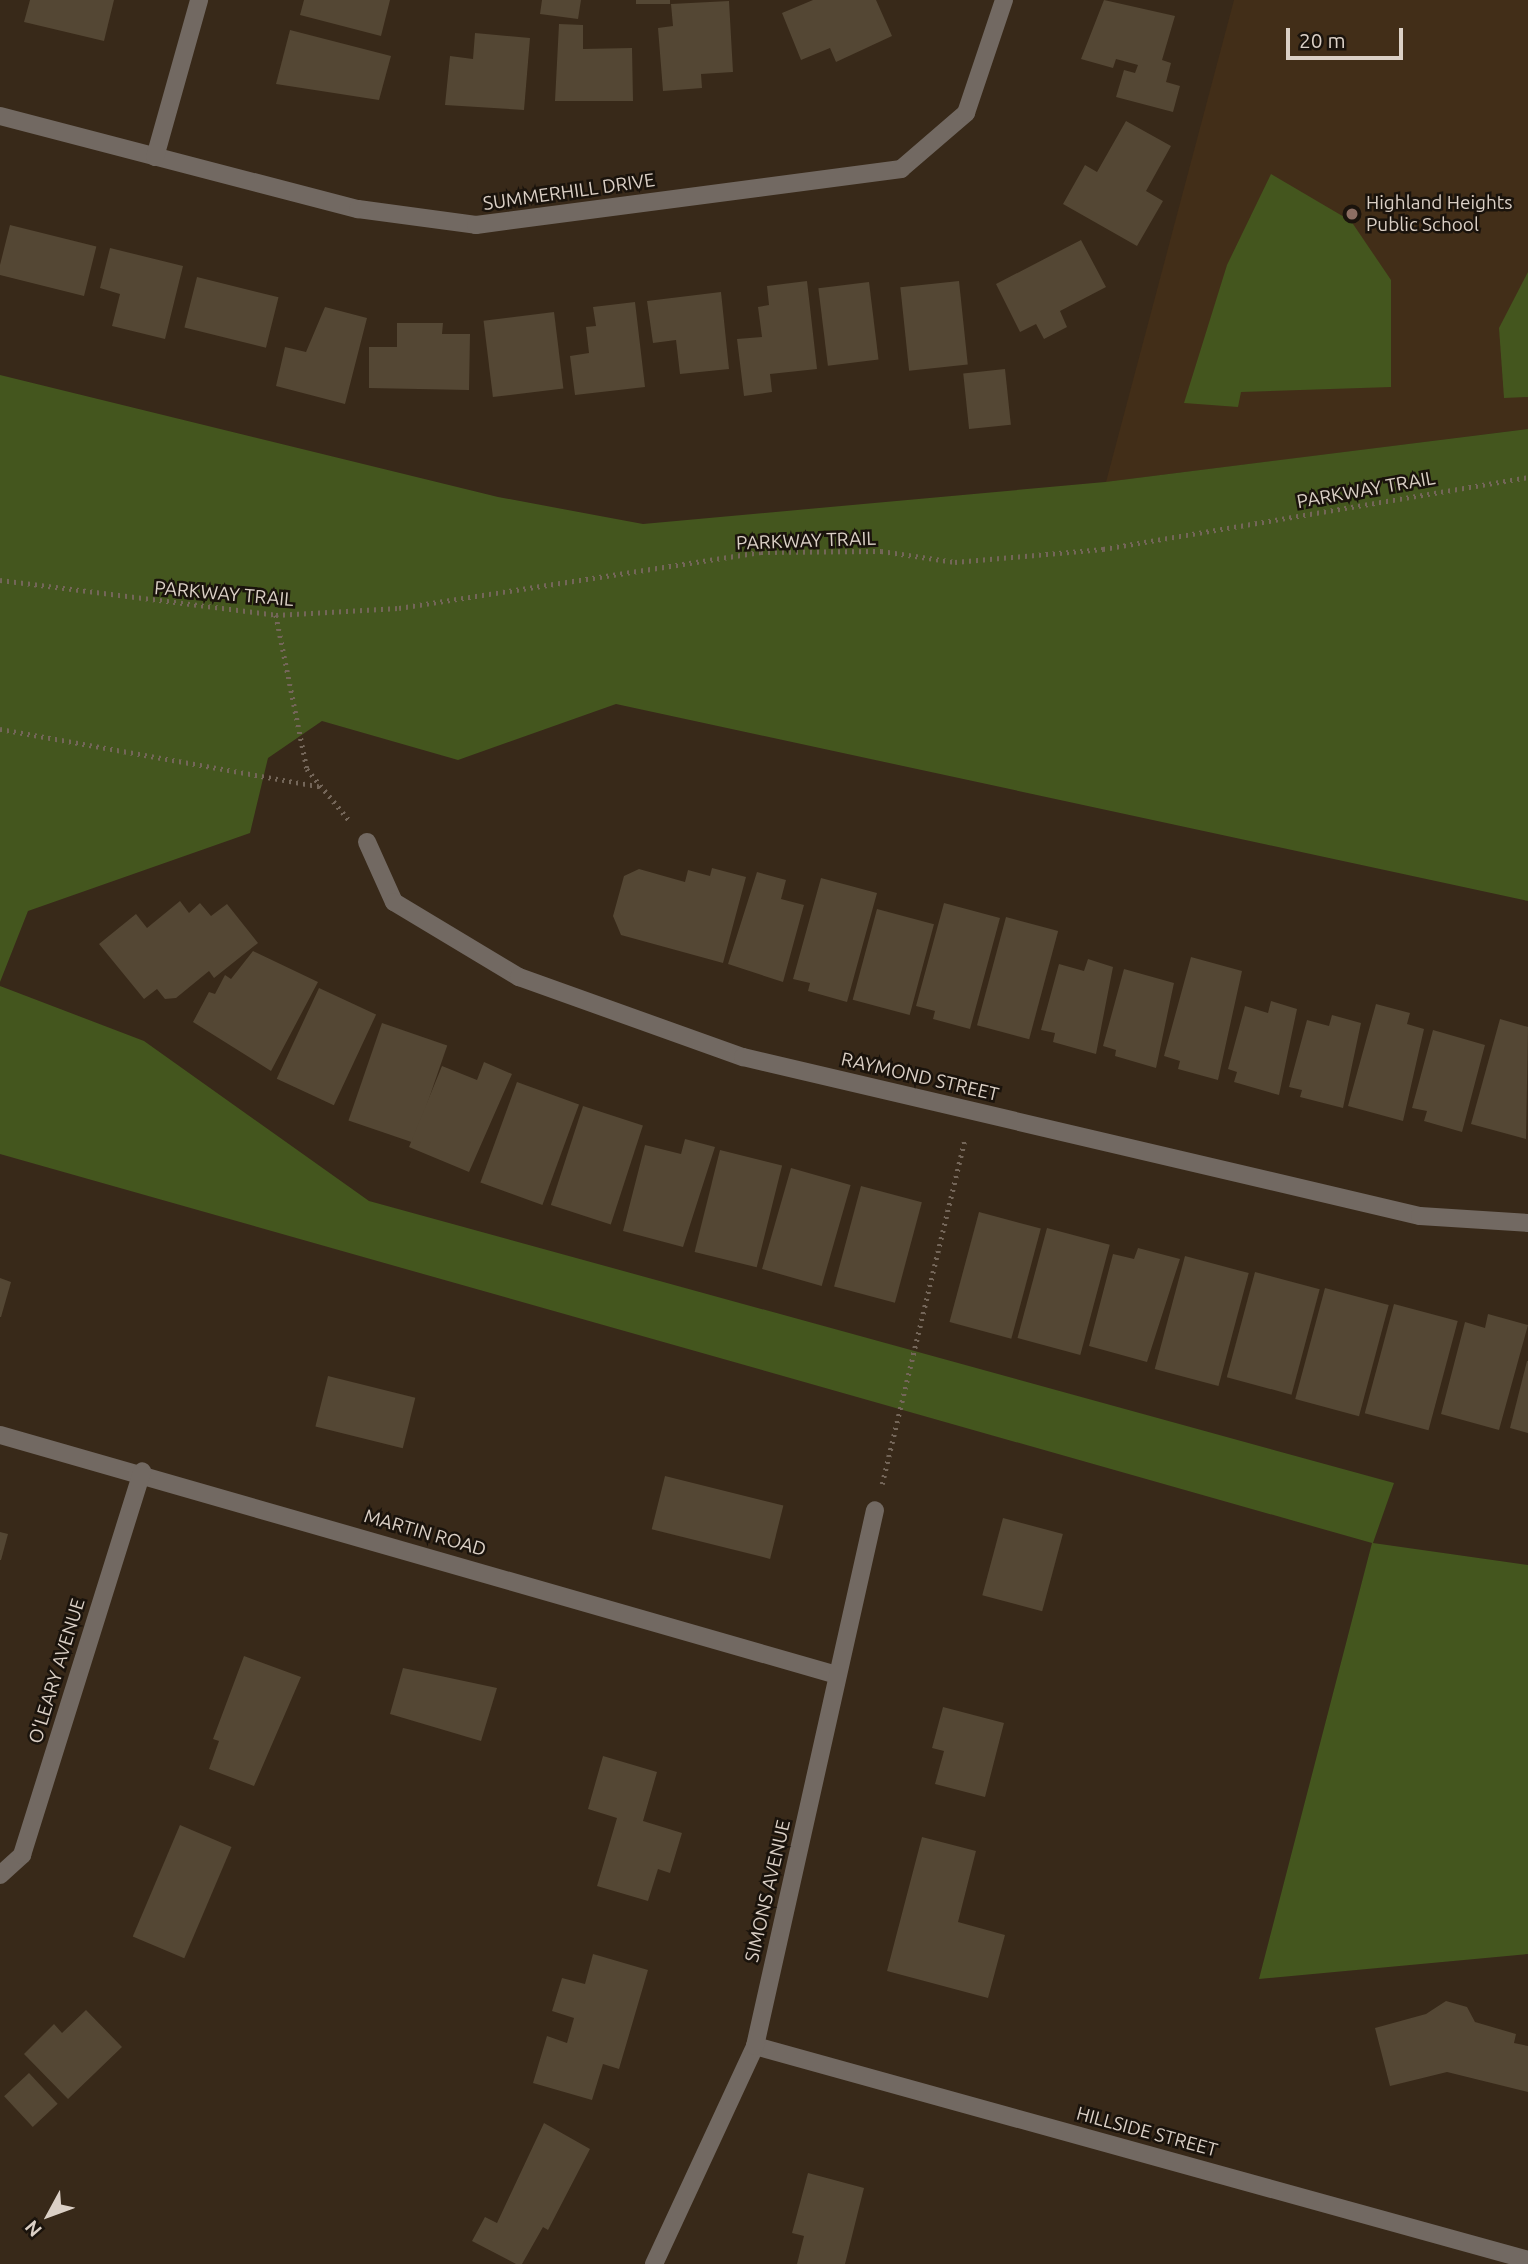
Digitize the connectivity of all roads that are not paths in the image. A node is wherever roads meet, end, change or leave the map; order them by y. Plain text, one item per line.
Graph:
1 (200, 0) edge
2 (1004, 0) edge
3 (0, 116) edge
4 (155, 158) junction
5 (367, 842) road end
6 (1528, 1223) edge
7 (0, 1435) edge
8 (142, 1471) junction
9 (875, 1510) road end
10 (837, 1675) junction
11 (0, 1875) edge
12 (755, 2046) junction
13 (1528, 2260) edge
14 (654, 2264) edge

1 - 4 street
2 - 4 street, SUMMERHILL DRIVE
3 - 4 street, SUMMERHILL DRIVE
5 - 6 street, RAYMOND STREET
7 - 8 street, MARTIN ROAD
8 - 10 street, MARTIN ROAD
8 - 11 street, O'LEARY AVENUE
9 - 10 street, SIMONS AVENUE
10 - 12 street, SIMONS AVENUE
12 - 13 street, HILLSIDE STREET
12 - 14 street, SIMONS AVENUE

